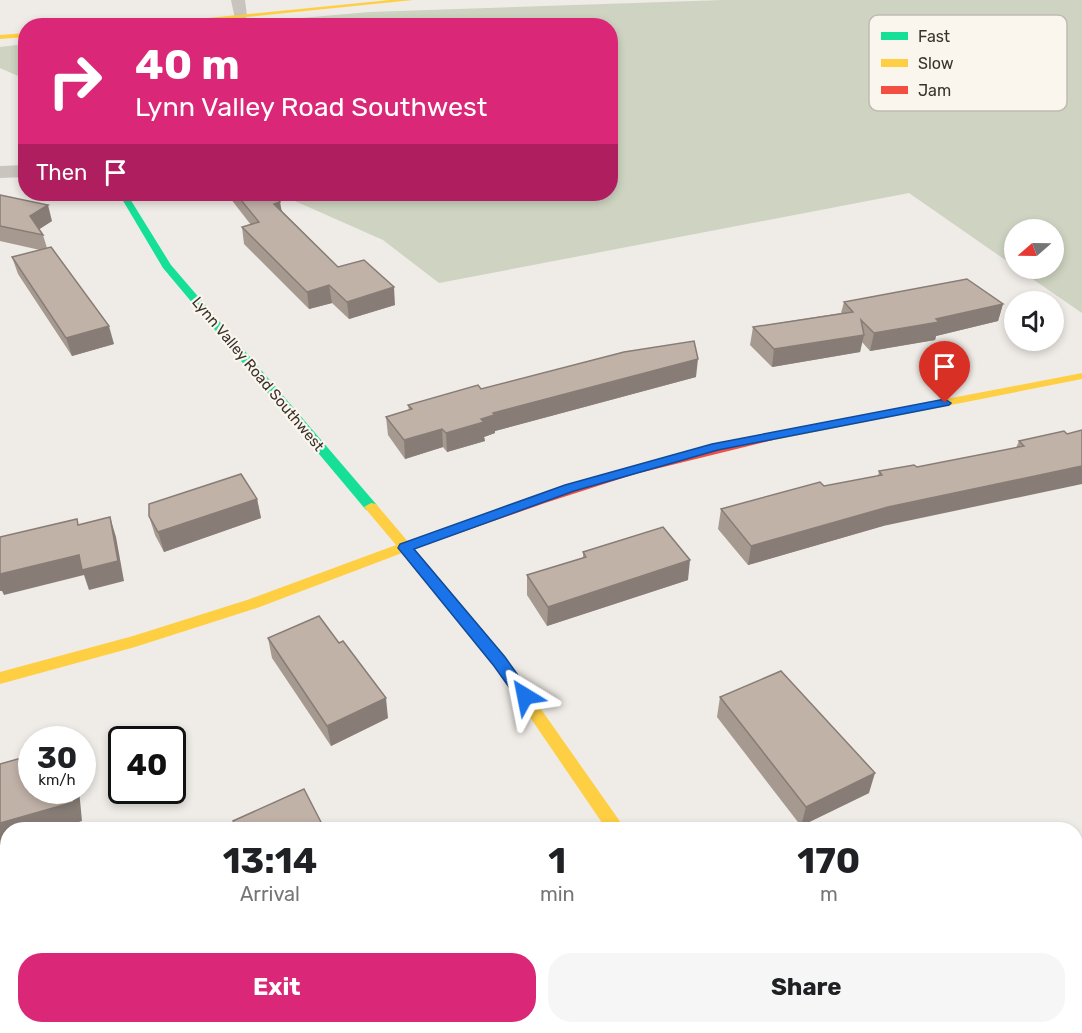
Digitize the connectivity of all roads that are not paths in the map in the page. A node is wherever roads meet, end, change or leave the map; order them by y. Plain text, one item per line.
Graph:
1 (238, 0) edge
2 (410, 0) edge
3 (240, 16) junction
4 (218, 18) edge
5 (18, 36) edge
6 (0, 38) edge
7 (18, 171) edge
8 (0, 172) edge
9 (127, 201) edge
10 (1082, 376) edge
11 (405, 548) junction
12 (0, 678) edge
13 (611, 822) edge

1 - 3 street
2 - 3 street
3 - 4 street
5 - 6 street
7 - 8 street
9 - 11 street, Lynn Valley Road Southwest
10 - 11 street
11 - 12 street
11 - 13 street, Lynn Valley Road Southwest

